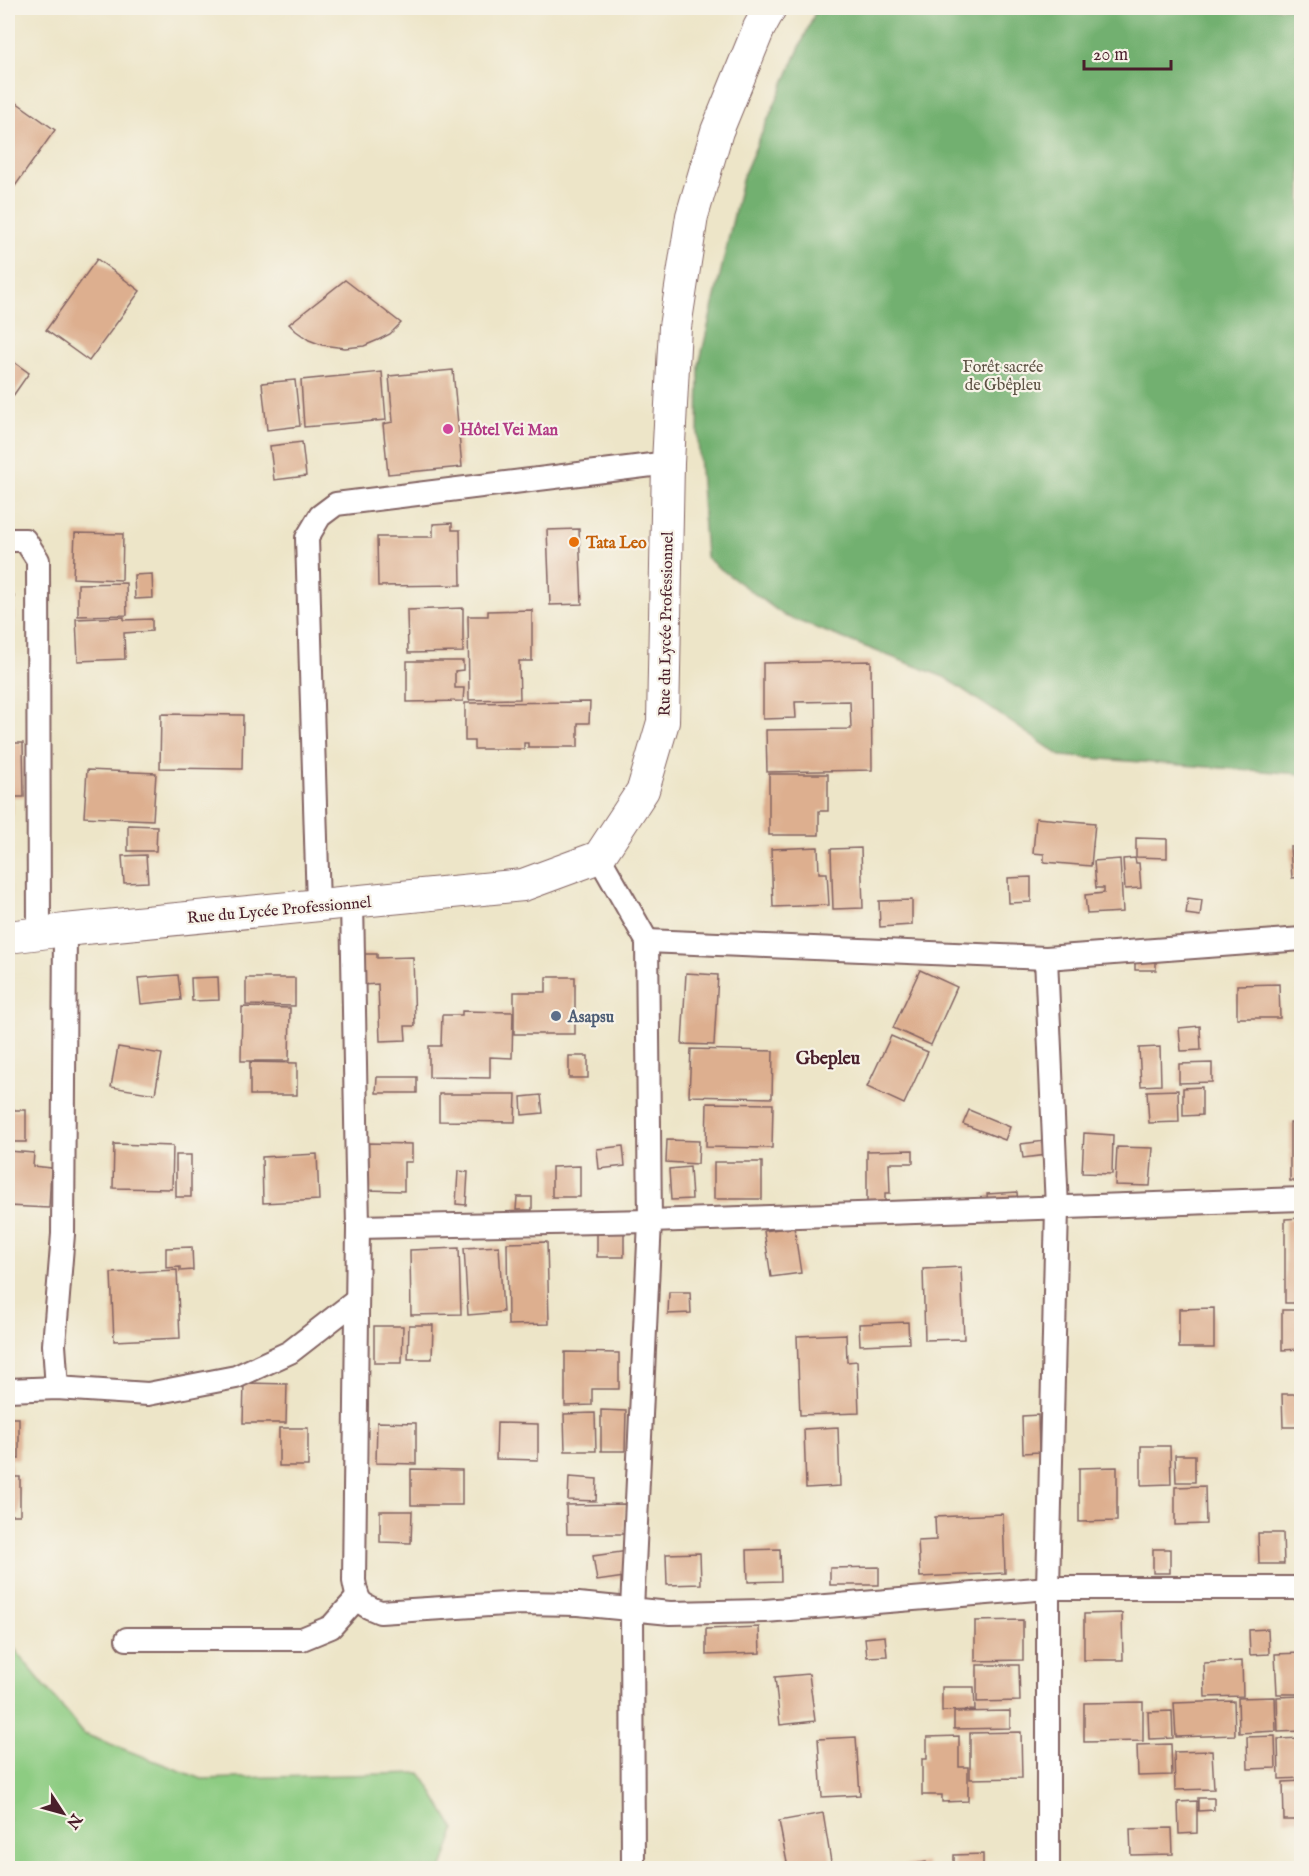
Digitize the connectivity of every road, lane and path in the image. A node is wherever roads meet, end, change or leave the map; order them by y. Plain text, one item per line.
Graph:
1 (770, 8) edge
2 (668, 463) junction
3 (8, 540) edge
4 (599, 857) junction
5 (352, 902) junction
6 (318, 905) junction
7 (52, 932) junction
8 (8, 938) edge
9 (1302, 939) edge
10 (647, 941) junction
11 (1046, 958) junction
12 (1302, 1198) edge
13 (1057, 1208) junction
14 (650, 1221) junction
15 (358, 1227) junction
16 (357, 1300) junction
17 (57, 1388) junction
18 (8, 1390) edge
19 (1048, 1588) junction
20 (1302, 1588) edge
21 (357, 1598) junction
22 (632, 1609) junction
23 (127, 1639) dead end
24 (633, 1869) edge
25 (1048, 1869) edge

1 - 2 main road, Rue du Lycée Professionnel
2 - 4 main road, Rue du Lycée Professionnel
2 - 6 street
3 - 7 street
4 - 5 main road, Rue du Lycée Professionnel
4 - 10 street
5 - 6 main road, Rue du Lycée Professionnel
5 - 15 street
6 - 7 main road, Rue du Lycée Professionnel
7 - 8 main road, Rue du Lycée Professionnel
7 - 17 street
9 - 11 street
10 - 11 street
10 - 14 street
11 - 13 street
12 - 13 street
13 - 14 street
13 - 19 street
14 - 15 street
14 - 22 street
15 - 16 street
16 - 17 street
16 - 21 street
17 - 18 street
19 - 20 street
19 - 22 street
19 - 25 street
21 - 22 street
21 - 23 street
22 - 24 street

